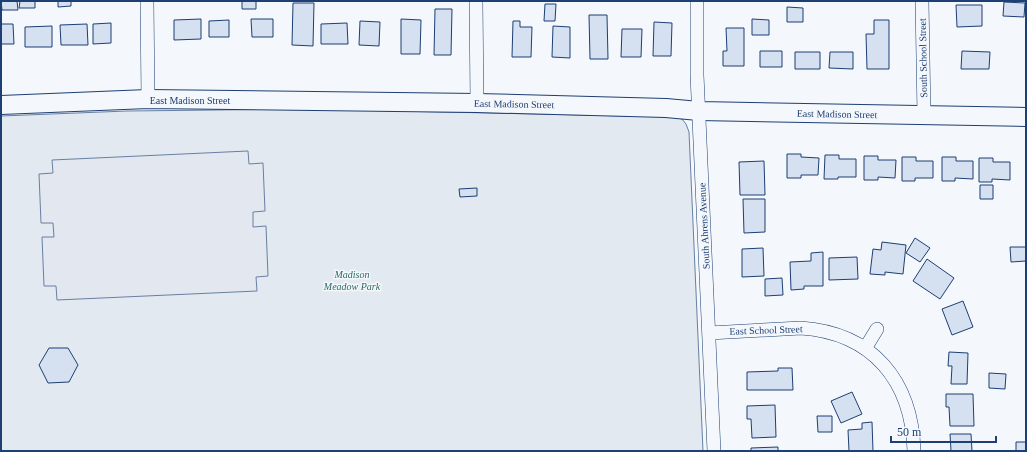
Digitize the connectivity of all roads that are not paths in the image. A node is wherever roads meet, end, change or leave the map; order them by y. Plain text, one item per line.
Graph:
1 (147, 1) edge
2 (476, 1) edge
3 (696, 1) edge
4 (922, 1) edge
5 (148, 99) junction
6 (477, 103) junction
7 (1, 105) edge
8 (699, 111) junction
9 (924, 115) junction
10 (1026, 117) edge
11 (877, 329) dead end
12 (709, 332) junction
13 (866, 347) junction
14 (714, 451) edge
15 (914, 451) edge

1 - 5 street
2 - 6 street
3 - 8 street, South Ahrens Avenue
4 - 9 street, South School Street
5 - 6 street, East Madison Street
5 - 7 street, East Madison Street
6 - 8 street, East Madison Street
8 - 9 street, East Madison Street
8 - 12 street, South Ahrens Avenue
9 - 10 street, East Madison Street
11 - 13 street
12 - 13 street, East School Street
12 - 14 street, South Ahrens Avenue
13 - 15 street, East School Street

